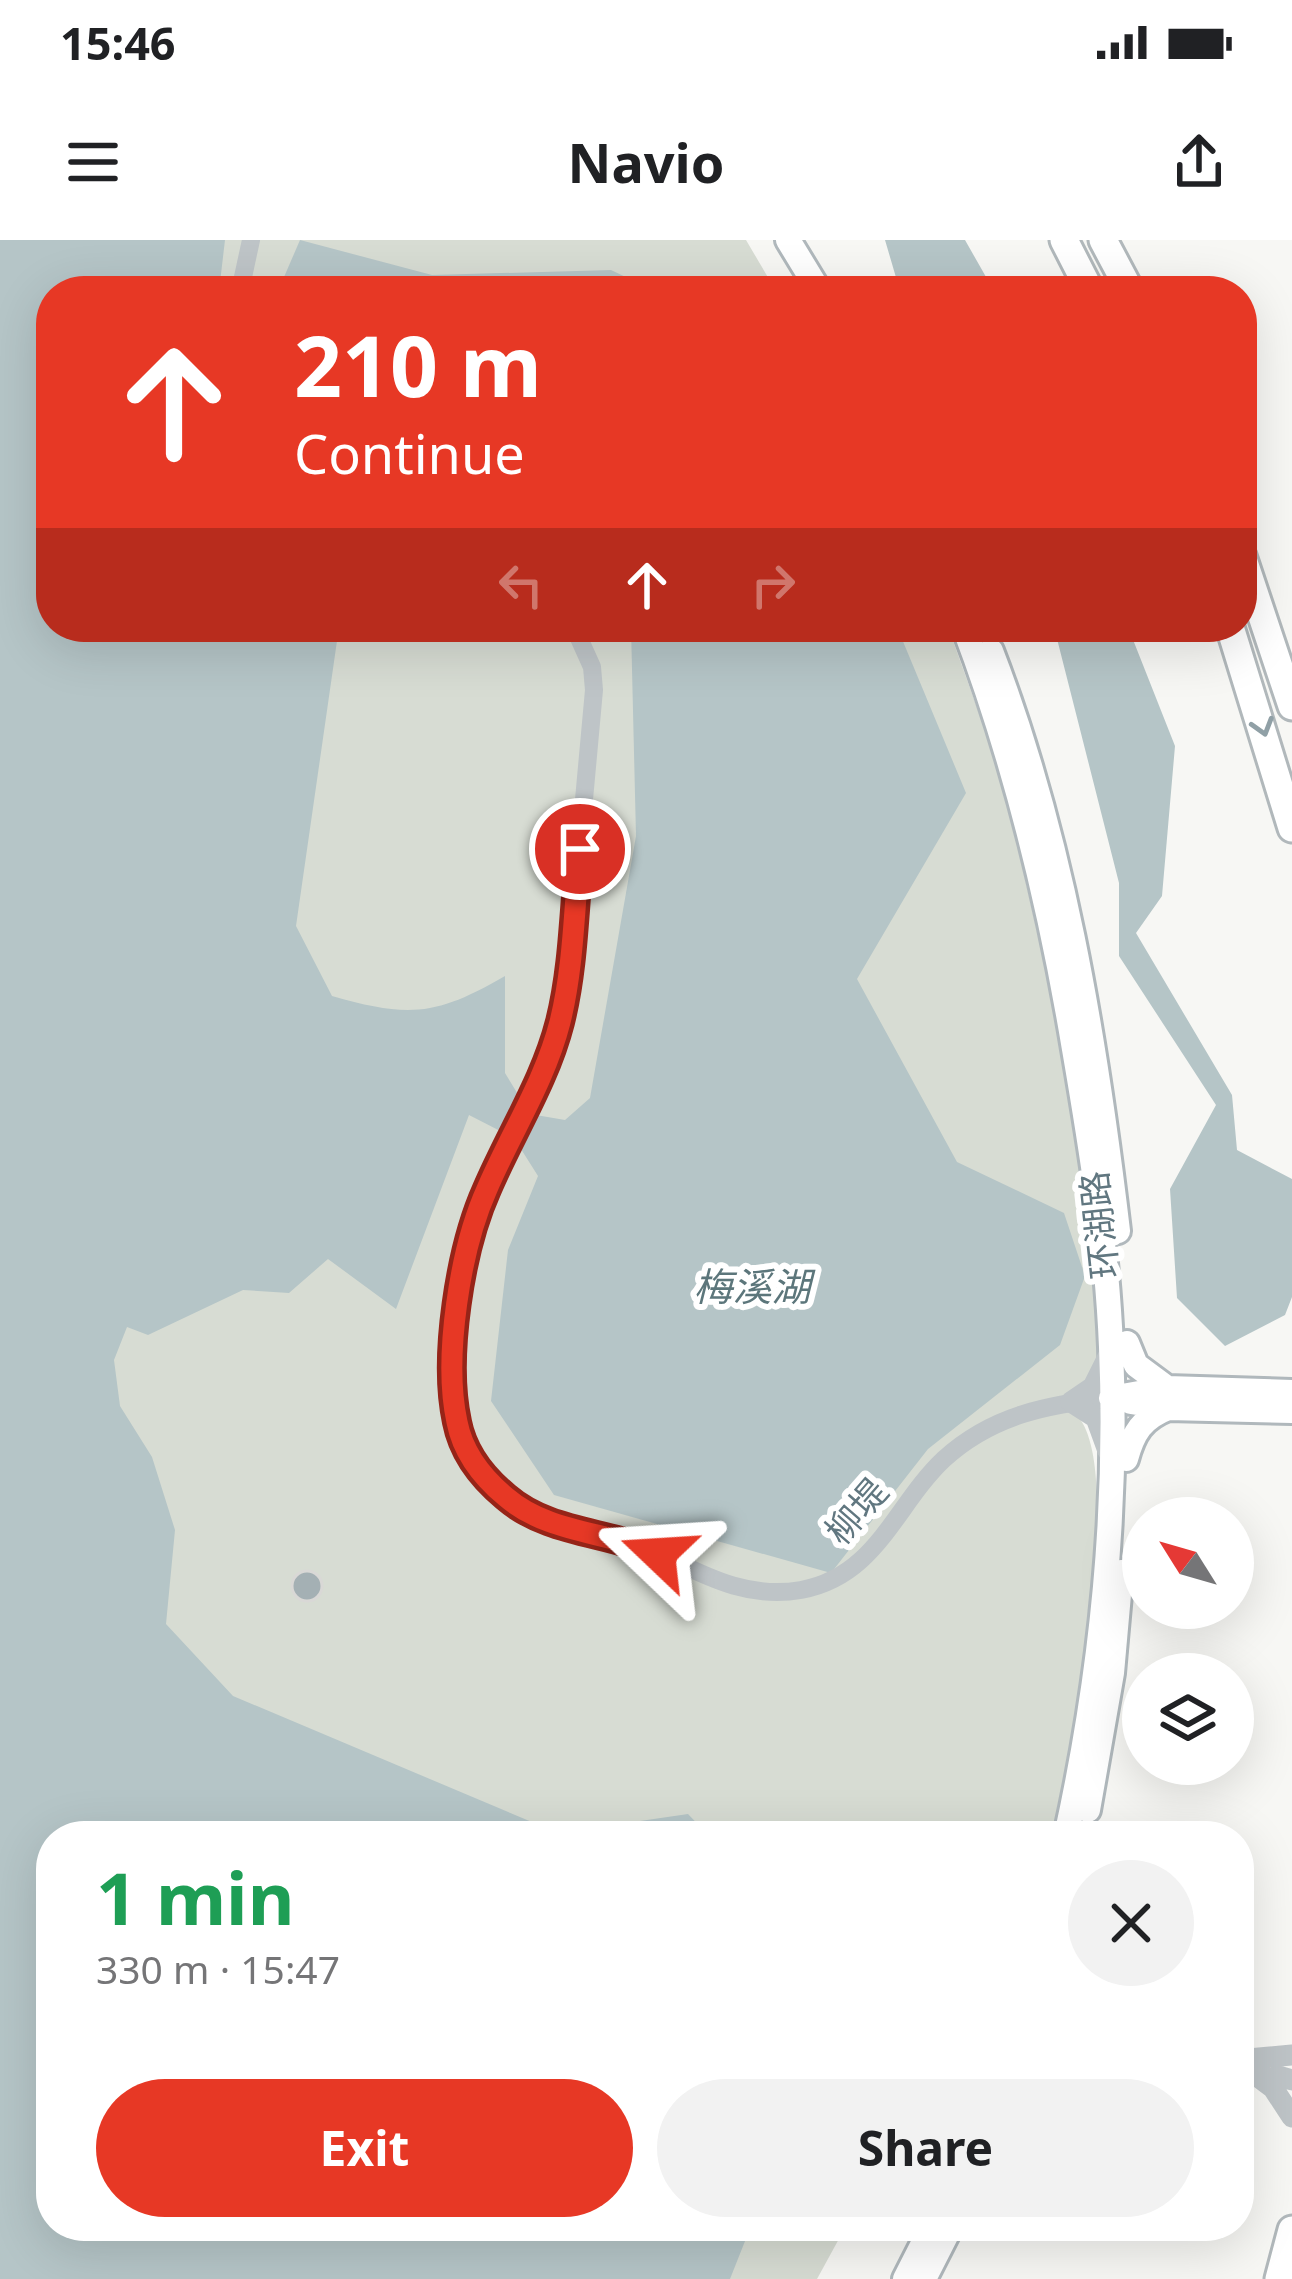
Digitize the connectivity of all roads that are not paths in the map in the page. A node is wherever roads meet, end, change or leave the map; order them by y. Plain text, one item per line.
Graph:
1 (251, 240) edge
2 (769, 240) edge
3 (788, 240) edge
4 (1064, 240) edge
5 (1103, 240) edge
6 (243, 276) edge
7 (791, 276) edge
8 (810, 276) edge
9 (1082, 276) edge
10 (1122, 276) edge
11 (1257, 601) edge
12 (581, 642) edge
13 (969, 642) edge
14 (987, 642) edge
15 (1235, 642) edge
16 (1292, 706) edge
17 (1292, 828) edge
18 (1119, 1346) junction
19 (1292, 1392) edge
20 (1122, 1398) junction
21 (1167, 1398) junction
22 (1071, 1402) junction
23 (1292, 1411) edge
24 (1118, 1458) junction
25 (1069, 1821) edge
26 (1085, 1821) edge
27 (1292, 2054) edge
28 (1254, 2060) edge
29 (1254, 2064) edge
30 (1254, 2066) edge
31 (1292, 2071) edge
32 (1254, 2072) edge
33 (1292, 2080) edge
34 (1292, 2117) edge
35 (1292, 2230) edge
36 (924, 2241) edge
37 (943, 2241) edge
38 (905, 2279) edge
39 (923, 2279) edge
40 (1279, 2279) edge

1 - 6 street
2 - 7 main road
3 - 8 main road
4 - 9 main road
5 - 10 main road
11 - 16 main road
12 - 22 street, 柳堤
13 - 18 main road, 环湖路
14 - 18 main road, 环湖路
15 -> 17 main road
18 - 20 main road, 环湖路
18 - 21 main road
18 - 22 street
19 - 21 main road
20 - 21 main road
20 - 22 street, 柳堤
20 - 24 main road, 环湖路
21 - 23 main road
21 - 24 main road
22 - 24 street
24 - 25 main road, 环湖路
24 - 26 main road, 环湖路
27 - 28 street
29 - 31 street
30 - 33 street
32 - 34 street
35 - 40 main road
36 - 38 main road
37 - 39 main road

